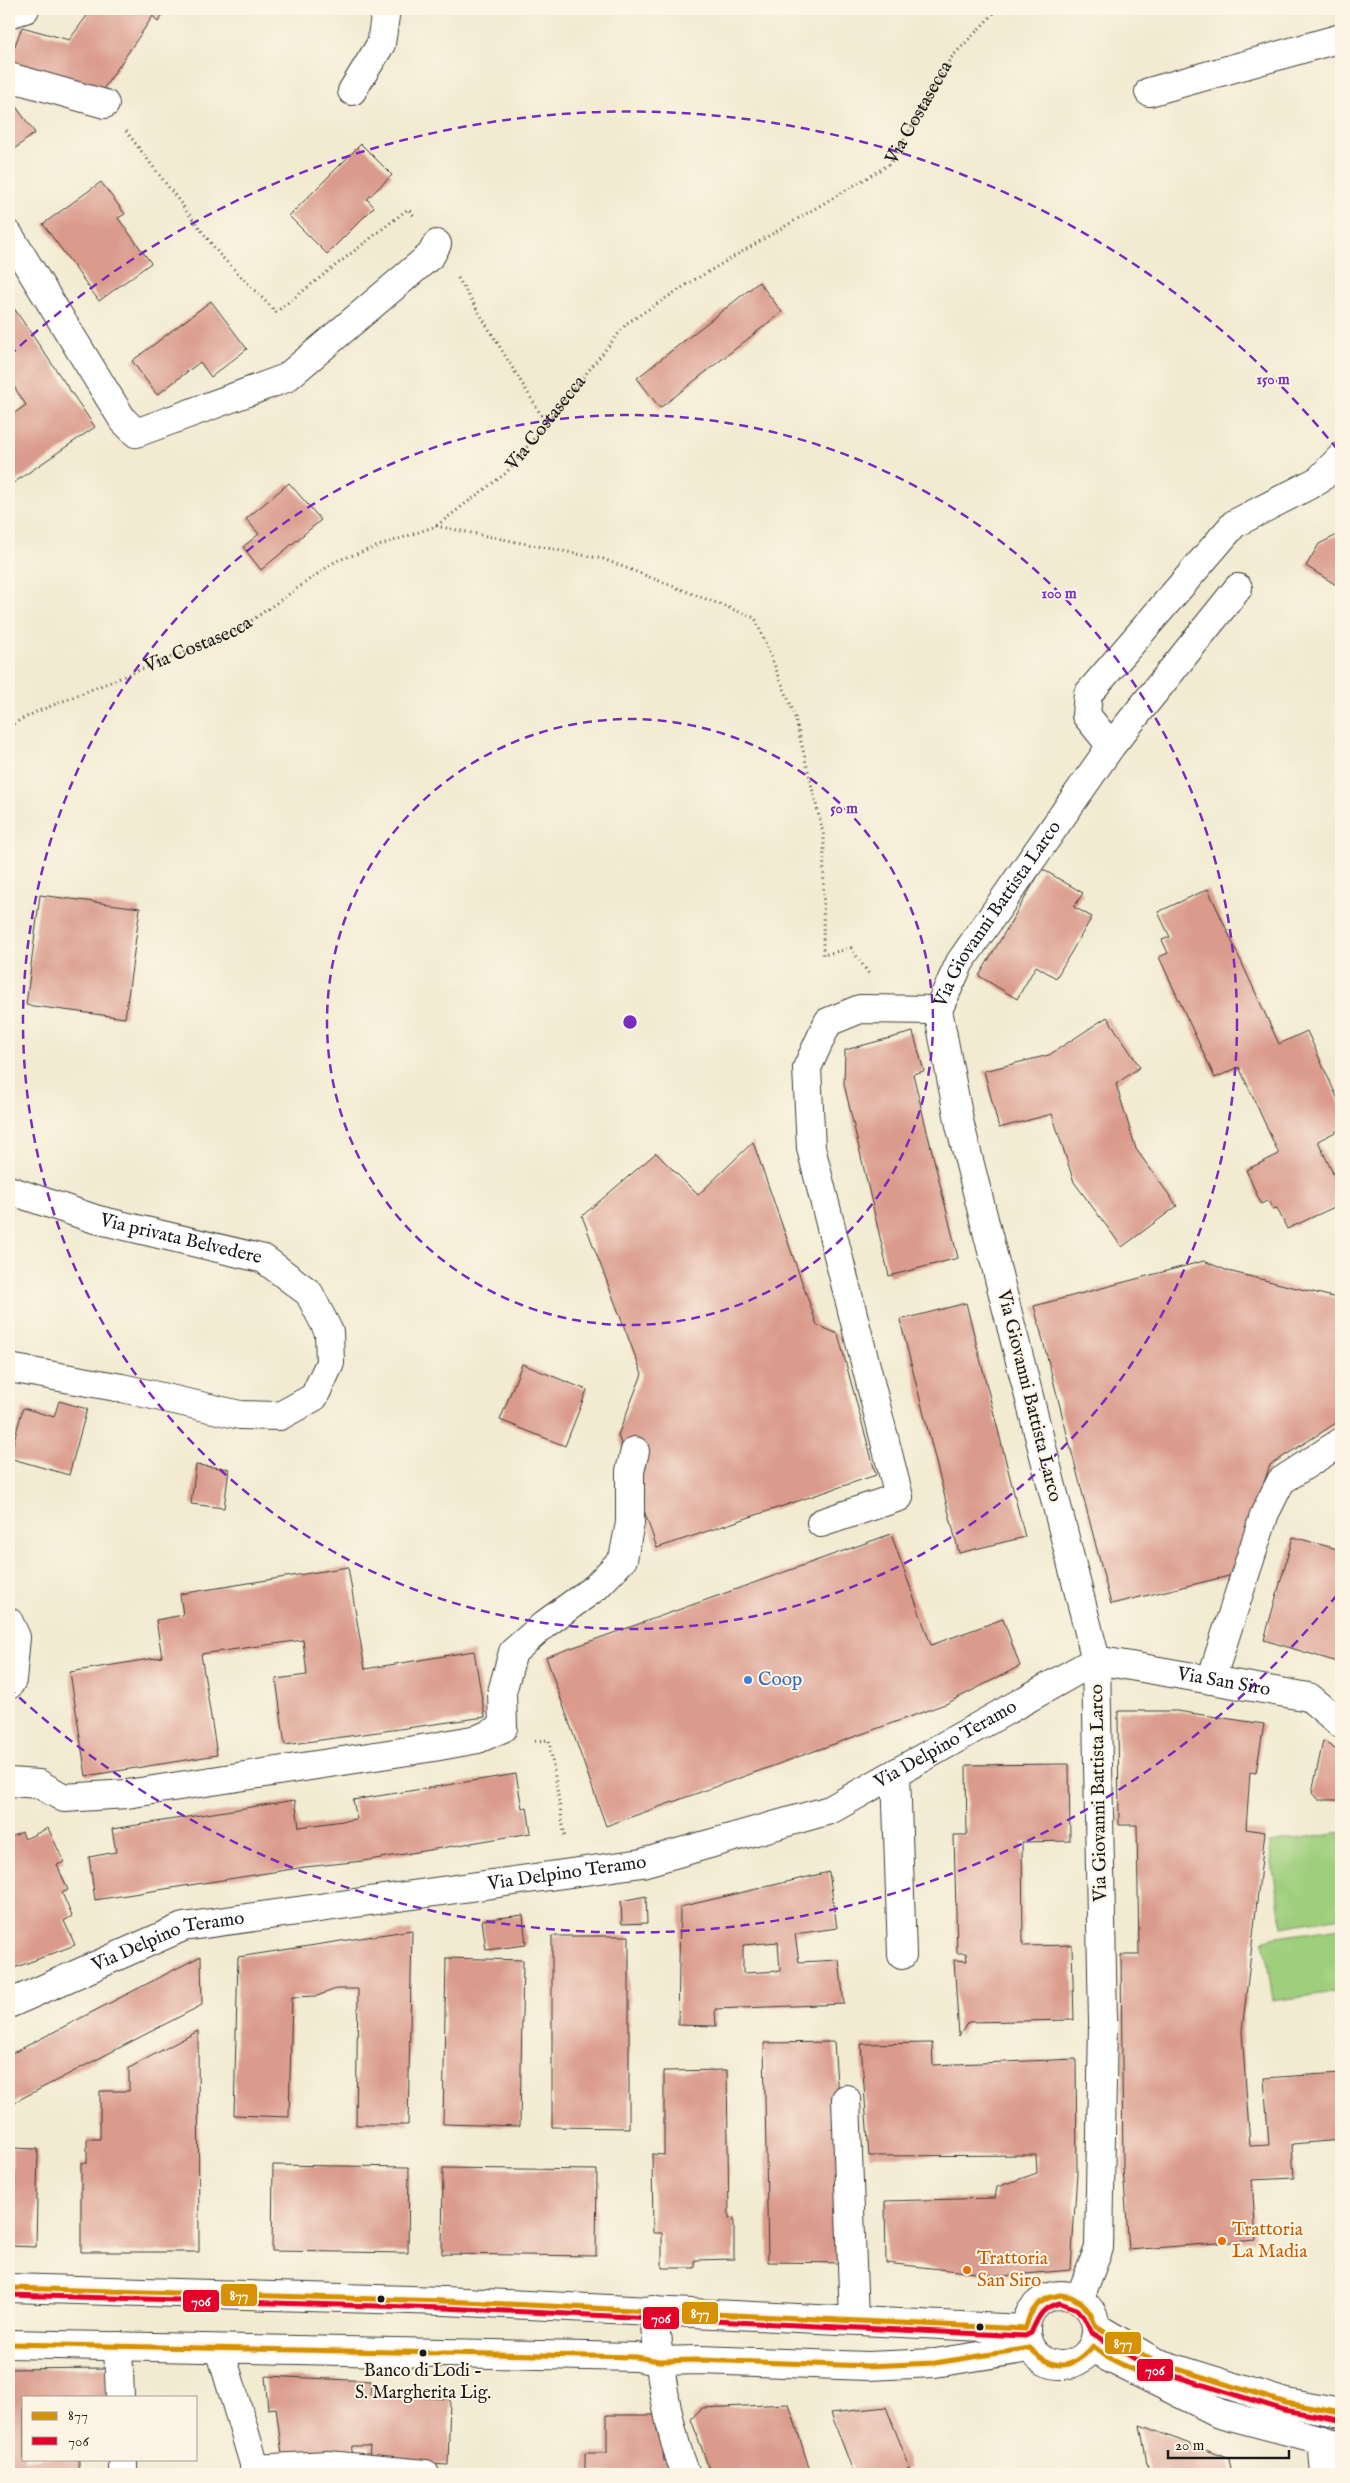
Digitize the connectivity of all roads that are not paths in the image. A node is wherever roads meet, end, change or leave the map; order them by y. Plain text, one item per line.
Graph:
1 (24, 9) edge
2 (386, 9) edge
3 (9, 14) edge
4 (1341, 38) edge
5 (9, 77) edge
6 (352, 91) dead end
7 (1149, 92) dead end
8 (105, 104) road end
9 (9, 235) edge
10 (437, 244) road end
11 (1341, 457) edge
12 (1238, 588) dead end
13 (1111, 746) junction
14 (938, 1010) junction
15 (9, 1190) edge
16 (9, 1368) edge
17 (1341, 1442) edge
18 (635, 1451) dead end
19 (822, 1523) dead end
20 (9, 1622) edge
21 (1096, 1660) junction
22 (1211, 1680) junction
23 (9, 1685) edge
24 (1341, 1724) edge
25 (896, 1772) junction
26 (9, 1782) edge
27 (902, 1955) dead end
28 (9, 2004) edge
29 (846, 2099) dead end
30 (861, 2169) dead end
31 (9, 2288) edge
32 (1079, 2300) junction
33 (653, 2310) junction
34 (860, 2320) junction
35 (1094, 2337) junction
36 (1027, 2338) junction
37 (9, 2344) edge
38 (118, 2346) junction
39 (220, 2349) junction
40 (659, 2360) junction
41 (120, 2396) edge
42 (1341, 2413) edge
43 (1332, 2442) edge
44 (122, 2460) edge
45 (256, 2471) edge
46 (123, 2474) edge
47 (425, 2474) edge
48 (686, 2474) edge
49 (1325, 2474) edge

1 - 3 street
2 - 6 street
4 - 7 street
5 - 8 street
9 - 10 street
11 - 13 street
12 - 13 street, Via Giovanni Battista Larco
13 - 14 street, Via Giovanni Battista Larco
14 - 19 street
14 - 21 street, Via Giovanni Battista Larco
15 - 16 street, Via privata Belvedere
17 - 22 street
18 - 26 street
20 - 23 street
21 - 22 street, Via San Siro
21 - 25 street, Via Delpino Teramo
21 - 32 street, Via Giovanni Battista Larco
22 - 24 street, Via San Siro
25 - 27 street
25 - 28 street, Via Delpino Teramo
29 - 34 street
30 - 34 street
31 - 33 street
32 - 35 street
32 - 36 street
33 - 34 street
33 - 40 street
34 - 36 street
35 - 36 street
35 - 42 street
35 - 43 street
36 - 40 street
37 - 38 street
38 - 39 street
38 - 41 street
39 - 40 street
39 - 45 street
40 - 48 street
43 - 49 street
44 - 46 street
45 - 47 street

